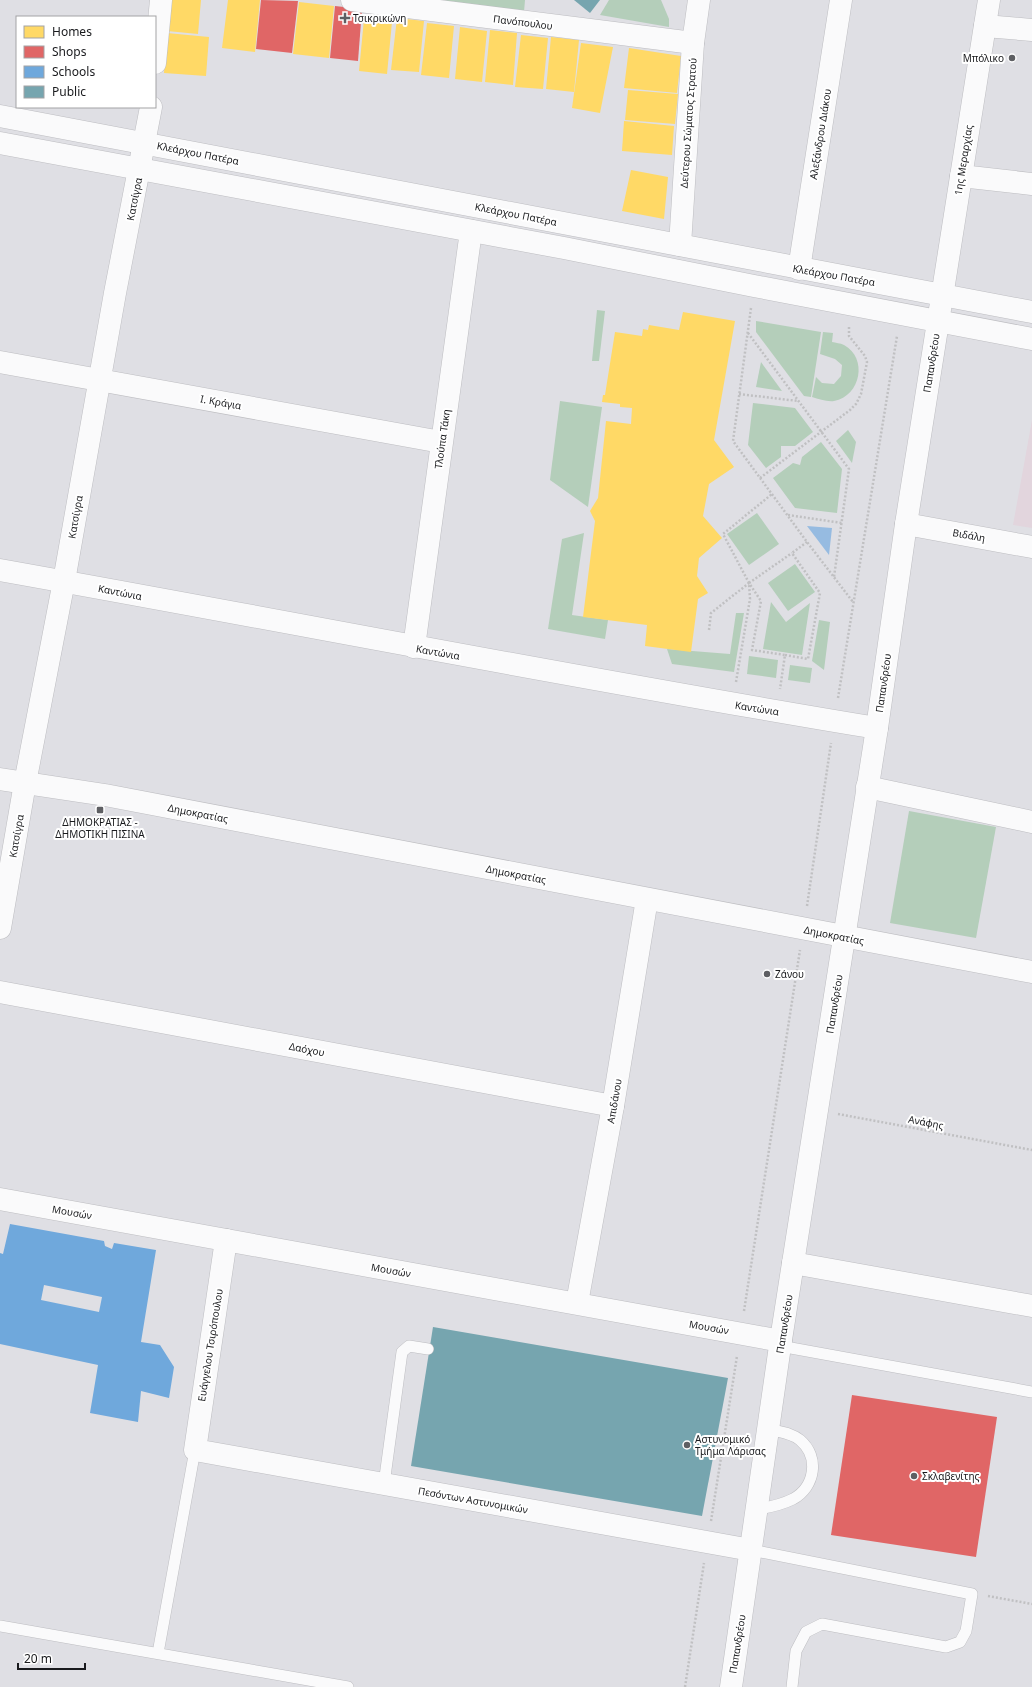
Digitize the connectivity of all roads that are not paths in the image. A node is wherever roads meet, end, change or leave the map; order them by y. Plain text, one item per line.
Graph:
1 (161, 0) edge
2 (352, 0) edge
3 (699, 0) edge
4 (842, 0) edge
5 (989, 0) edge
6 (985, 26) junction
7 (1032, 30) edge
8 (693, 43) junction
9 (156, 52) edge
10 (151, 108) edge
11 (0, 116) edge
12 (0, 143) edge
13 (145, 143) junction
14 (140, 169) junction
15 (961, 176) junction
16 (1032, 184) edge
17 (471, 231) junction
18 (680, 245) junction
19 (799, 268) junction
20 (941, 295) junction
21 (1032, 312) edge
22 (937, 320) junction
23 (1032, 339) edge
24 (0, 362) edge
25 (100, 380) junction
26 (441, 442) junction
27 (906, 524) junction
28 (1032, 547) edge
29 (0, 570) edge
30 (64, 581) junction
31 (414, 648) junction
32 (877, 728) junction
33 (0, 779) edge
34 (25, 783) junction
35 (867, 787) junction
36 (1032, 822) edge
37 (647, 899) junction
38 (0, 928) edge
39 (844, 937) junction
40 (1032, 972) edge
41 (0, 992) edge
42 (613, 1106) junction
43 (0, 1199) edge
44 (226, 1240) junction
45 (793, 1263) junction
46 (578, 1304) junction
47 (1032, 1306) edge
48 (781, 1343) junction
49 (428, 1349) dead end
50 (1032, 1392) edge
51 (769, 1429) junction
52 (195, 1450) junction
53 (384, 1484) junction
54 (758, 1508) junction
55 (751, 1550) junction
56 (0, 1626) edge
57 (158, 1653) junction
58 (348, 1687) edge
59 (731, 1687) edge
60 (792, 1687) edge

1 - 9 street
2 - 8 street, Πανόπουλου
3 - 8 street, Δεύτερου Σώματος Στρατού
4 - 19 street, Αλεξάνδρου Διάκου
5 - 6 street, 1ης Μεραρχίας
6 - 7 street
6 - 15 street, 1ης Μεραρχίας
8 - 18 street, Δεύτερου Σώματος Στρατού
10 - 13 street, Κατσίγρα
11 - 13 street, Κλεάρχου Πατέρα
12 - 14 street
13 - 14 street, Κατσίγρα
13 - 18 street, Κλεάρχου Πατέρα
14 - 17 street
14 - 25 street, Κατσίγρα
15 - 16 street
15 - 20 street, 1ης Μεραρχίας
17 - 22 street
17 - 26 street, Τλούπα Τάκη
18 - 19 street, Κλεάρχου Πατέρα
19 - 20 street, Κλεάρχου Πατέρα
20 - 21 street, Κλεάρχου Πατέρα
20 - 22 street, 1ης Μεραρχίας
22 - 23 street
22 - 27 street, Παπανδρέου
24 - 25 street, Ι. Κράγια
25 - 26 street, Ι. Κράγια
25 - 30 street, Κατσίγρα
26 - 31 street, Τλούπα Τάκη
27 - 28 street, Βιδάλη
27 - 32 street, Παπανδρέου
29 - 30 street, Καντώνια
30 - 31 street, Καντώνια
30 - 34 street, Κατσίγρα
31 - 32 street, Καντώνια
32 - 35 street, Παπανδρέου
33 - 34 street, Δημοκρατίας
34 - 37 street, Δημοκρατίας
34 - 38 street, Κατσίγρα
35 - 36 street
35 - 39 street, Παπανδρέου
37 - 39 street, Δημοκρατίας
37 - 42 street, Απιδάνου
39 - 40 street, Δημοκρατίας
39 - 45 street, Παπανδρέου
41 - 42 street, Δαόχου
42 - 46 street, Απιδάνου
43 - 44 street, Μουσών
44 - 46 street, Μουσών
44 - 52 street, Ευάγγελου Τσιρόπουλου
45 - 47 street
45 - 48 street, Παπανδρέου
46 - 48 street, Μουσών
48 - 50 lane
48 - 51 street, Παπανδρέου
49 - 53 lane
51 - 54 street, Παπανδρέου
51 - 54 lane
52 - 53 street, Πεσόντων Αστυνομικών
52 - 57 lane
53 - 55 street, Πεσόντων Αστυνομικών
54 - 55 street, Παπανδρέου
55 - 59 street, Παπανδρέου
55 - 60 lane
56 - 57 lane
57 - 58 lane

